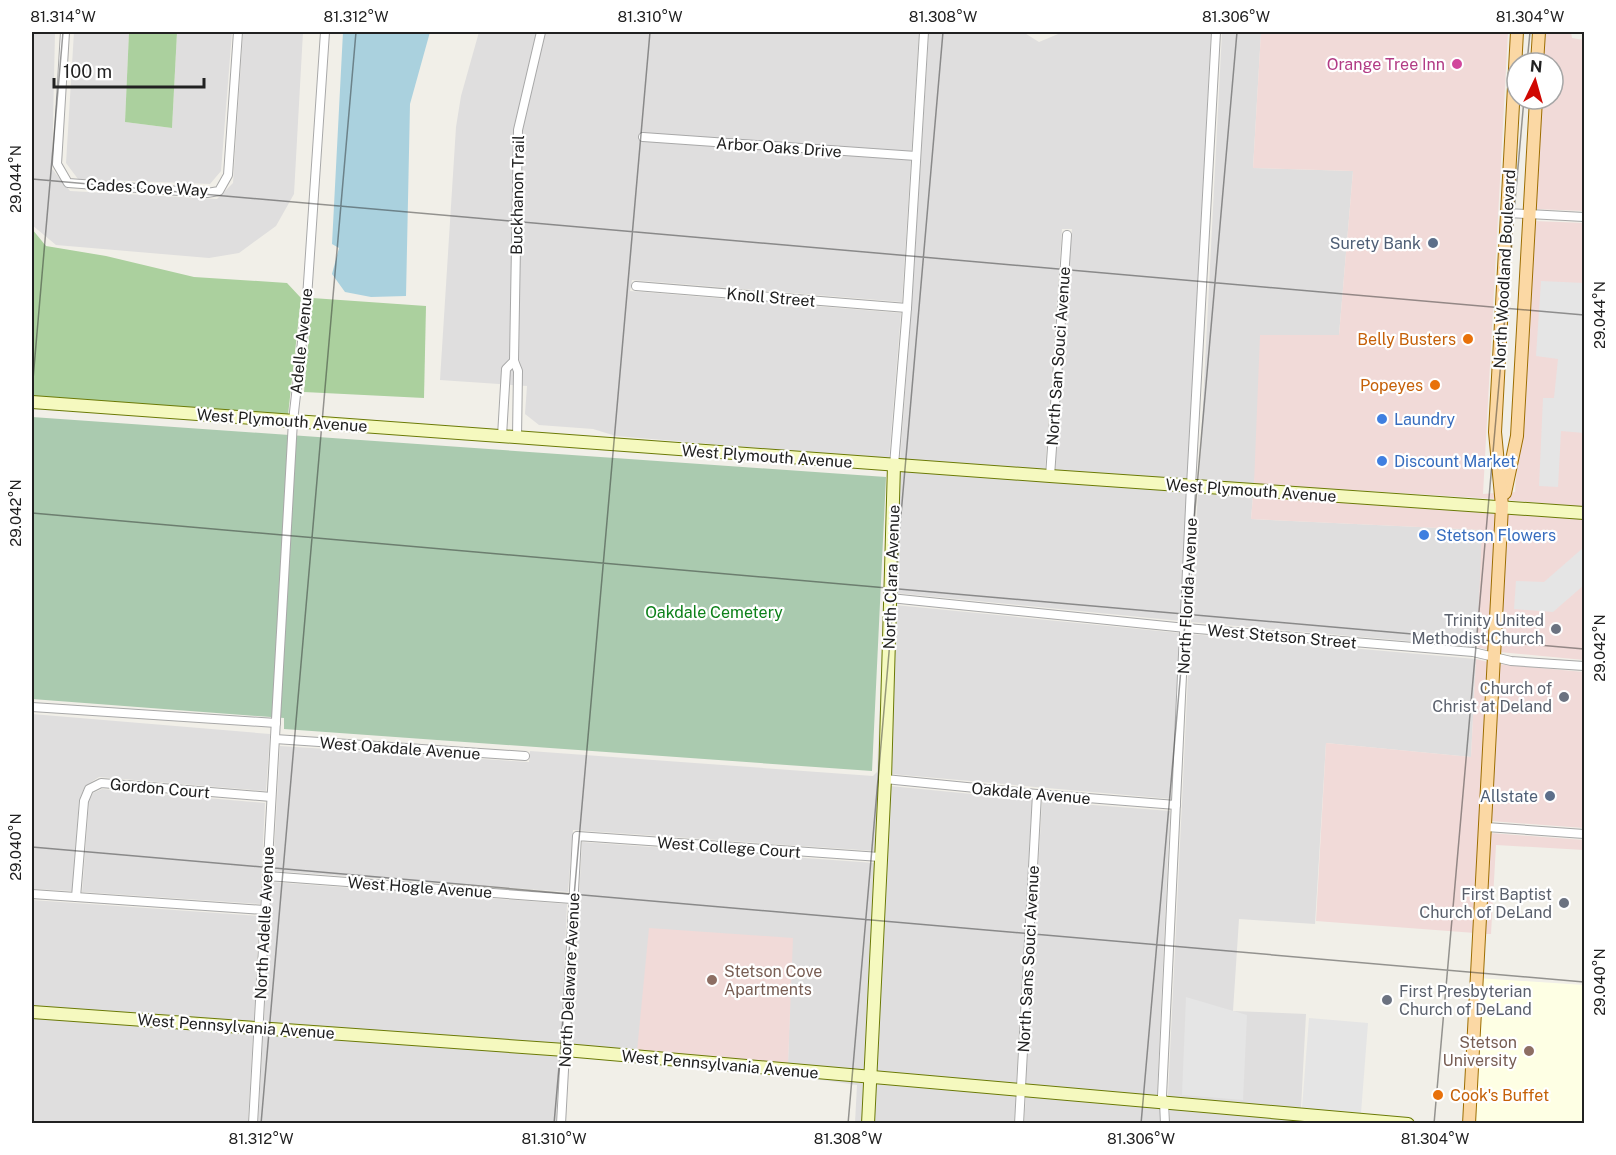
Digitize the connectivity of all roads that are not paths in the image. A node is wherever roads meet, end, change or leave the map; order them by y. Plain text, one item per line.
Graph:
1 (65, 32) edge
2 (238, 32) edge
3 (325, 32) edge
4 (541, 32) edge
5 (924, 32) edge
6 (1216, 32) edge
7 (1517, 32) edge
8 (1539, 32) edge
9 (1538, 51) edge
10 (1535, 111) edge
11 (643, 137) dead end
12 (916, 156) junction
13 (1508, 213) junction
14 (1529, 214) junction
15 (1584, 217) edge
16 (1067, 235) dead end
17 (636, 286) dead end
18 (907, 308) junction
19 (514, 361) junction
20 (32, 402) edge
21 (293, 421) junction
22 (502, 436) junction
23 (517, 437) junction
24 (894, 465) junction
25 (1050, 476) junction
26 (1191, 486) junction
27 (1502, 506) junction
28 (1584, 513) edge
29 (890, 598) junction
30 (1186, 628) junction
31 (1494, 657) junction
32 (1584, 666) edge
33 (32, 707) edge
34 (276, 723) junction
35 (275, 740) junction
36 (525, 756) dead end
37 (885, 779) junction
38 (1037, 794) junction
39 (271, 797) junction
40 (1176, 805) junction
41 (1486, 827) junction
42 (1584, 834) edge
43 (577, 836) joint
44 (880, 857) junction
45 (267, 876) junction
46 (32, 894) edge
47 (76, 897) junction
48 (572, 899) junction
49 (264, 910) junction
50 (32, 1012) edge
51 (258, 1028) junction
52 (566, 1050) junction
53 (870, 1077) junction
54 (1021, 1090) junction
55 (1164, 1102) junction
56 (1314, 1119) edge
57 (253, 1124) edge
58 (561, 1124) edge
59 (868, 1124) edge
60 (1019, 1124) edge
61 (1165, 1124) edge
62 (1408, 1124) edge
63 (1469, 1124) edge

1 - 2 street, Cades Cove Way
3 - 21 street, Adelle Avenue
4 - 19 street, Buckhanon Trail
5 - 12 street, North Clara Avenue
6 - 26 street, North Florida Avenue
7 - 13 main road, North Woodland Boulevard
8 - 9 main road
10 - 14 main road, North Woodland Boulevard
11 - 12 street, Arbor Oaks Drive
12 - 18 street, North Clara Avenue
13 - 14 street
13 - 27 main road, North Woodland Boulevard
14 - 15 street
14 - 27 main road, North Woodland Boulevard
16 - 25 street, North San Souci Avenue
17 - 18 street, Knoll Street
18 - 24 street, North Clara Avenue
19 - 22 street, Buckhanon Trail
19 - 23 street, Buckhanon Trail
20 - 21 street, West Plymouth Avenue
21 - 22 street, West Plymouth Avenue
21 - 34 street, Adelle Avenue
22 - 23 street, West Plymouth Avenue
23 - 24 street, West Plymouth Avenue
24 - 25 street, West Plymouth Avenue
24 - 29 street, North Clara Avenue
25 - 26 street, West Plymouth Avenue
26 - 27 street, West Plymouth Avenue
26 - 30 street, North Florida Avenue
27 - 28 street, West Plymouth Avenue
27 - 31 main road, North Woodland Boulevard
29 - 30 street, West Stetson Street
29 - 37 street, North Clara Avenue
30 - 31 street, West Stetson Street
30 - 40 street, North Florida Avenue
31 - 32 street, West Stetson Street
31 - 41 main road, North Woodland Boulevard
33 - 34 street
34 - 35 street, North Adelle Avenue
35 - 36 street, West Oakdale Avenue
35 - 39 street, North Adelle Avenue
37 - 38 street, Oakdale Avenue
37 - 44 street, North Clara Avenue
38 - 40 street, Oakdale Avenue
38 - 54 street, North Sans Souci Avenue
39 - 45 street, North Adelle Avenue
39 - 47 street, Gordon Court
40 - 55 street, North Florida Avenue
41 - 42 street
41 - 63 main road, North Woodland Boulevard
43 - 44 street, West College Court
43 - 48 street, North Delaware Avenue
44 - 53 street, North Clara Avenue
45 - 48 street, West Hogle Avenue
45 - 49 street, North Adelle Avenue
46 - 47 street
47 - 49 street
48 - 52 street, North Delaware Avenue
49 - 51 street, North Adelle Avenue
50 - 51 street, West Pennsylvania Avenue
51 - 52 street, West Pennsylvania Avenue
51 - 57 street, North Adelle Avenue
52 - 53 street, West Pennsylvania Avenue
52 - 58 street, North Delaware Avenue
53 - 54 street, West Pennsylvania Avenue
53 - 59 street, North Clara Avenue
54 - 55 street, West Pennsylvania Avenue
54 - 60 street, North Sans Souci Avenue
55 - 56 street, West Pennsylvania Avenue
55 - 61 street, North Florida Avenue
56 - 62 street, West Pennsylvania Avenue

